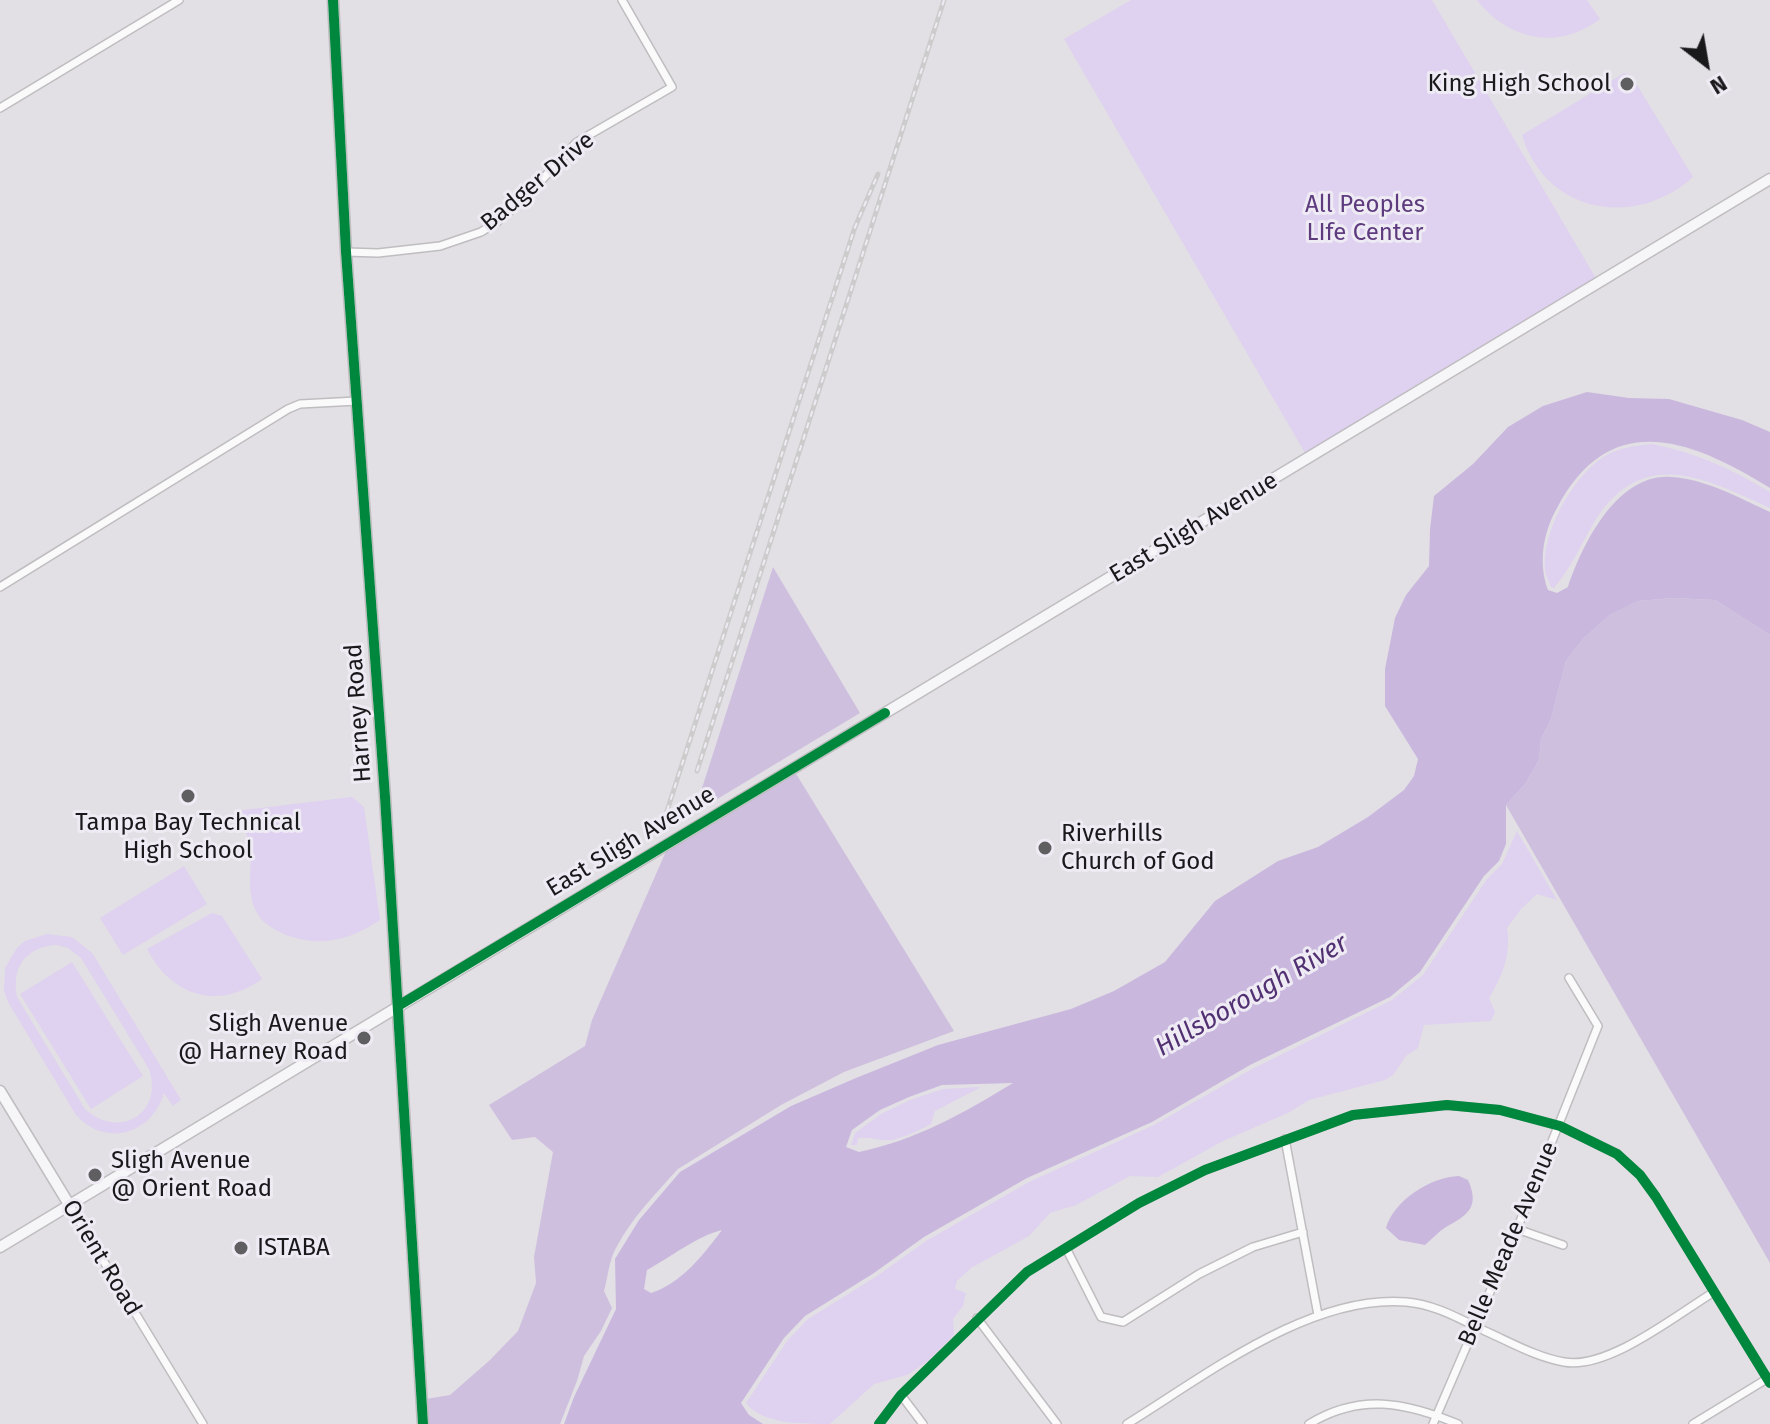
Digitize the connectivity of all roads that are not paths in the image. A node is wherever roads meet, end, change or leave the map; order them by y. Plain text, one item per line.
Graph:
1 (179, 0) edge
2 (333, 0) edge
3 (622, 0) edge
4 (0, 108) edge
5 (1770, 179) edge
6 (346, 252) junction
7 (357, 401) junction
8 (0, 587) edge
9 (1569, 978) dead end
10 (398, 1006) junction
11 (0, 1091) edge
12 (1560, 1126) junction
13 (1285, 1139) junction
14 (70, 1206) junction
15 (1517, 1229) junction
16 (1303, 1232) junction
17 (1563, 1245) dead end
18 (0, 1247) edge
19 (1066, 1248) junction
20 (1714, 1292) junction
21 (1318, 1315) junction
22 (977, 1318) junction
23 (1474, 1326) junction
24 (1769, 1379) edge
25 (901, 1395) junction
26 (1436, 1415) junction
27 (203, 1424) edge
28 (423, 1424) edge
29 (879, 1424) edge
30 (923, 1424) edge
31 (1057, 1424) edge
32 (1127, 1424) edge
33 (1309, 1424) edge
34 (1433, 1424) edge
35 (1458, 1424) edge
36 (1693, 1424) edge

1 - 4 street
2 - 6 street, Harney Road
3 - 6 street, Badger Drive
5 - 10 street, East Sligh Avenue
6 - 7 street, Harney Road
7 - 8 street
7 - 10 street, Harney Road
9 - 12 street, Belle Meade Avenue
10 - 14 street, East Sligh Avenue
10 - 28 street, Harney Road
11 - 14 street, Orient Road
12 - 13 street
12 - 15 street, Belle Meade Avenue
12 - 20 street
13 - 16 street
13 - 19 street
14 - 18 street, East Sligh Avenue
14 - 27 street, Orient Road
15 - 17 street
15 - 23 street, Belle Meade Avenue
16 - 19 street
16 - 21 street
19 - 22 street
20 - 23 street
20 - 24 street
21 - 23 street
21 - 32 street
22 - 25 street
22 - 31 street
23 - 26 street, Belle Meade Avenue
24 - 36 street
25 - 29 street
25 - 30 street
26 - 33 street
26 - 34 street, Belle Meade Avenue
26 - 35 street

